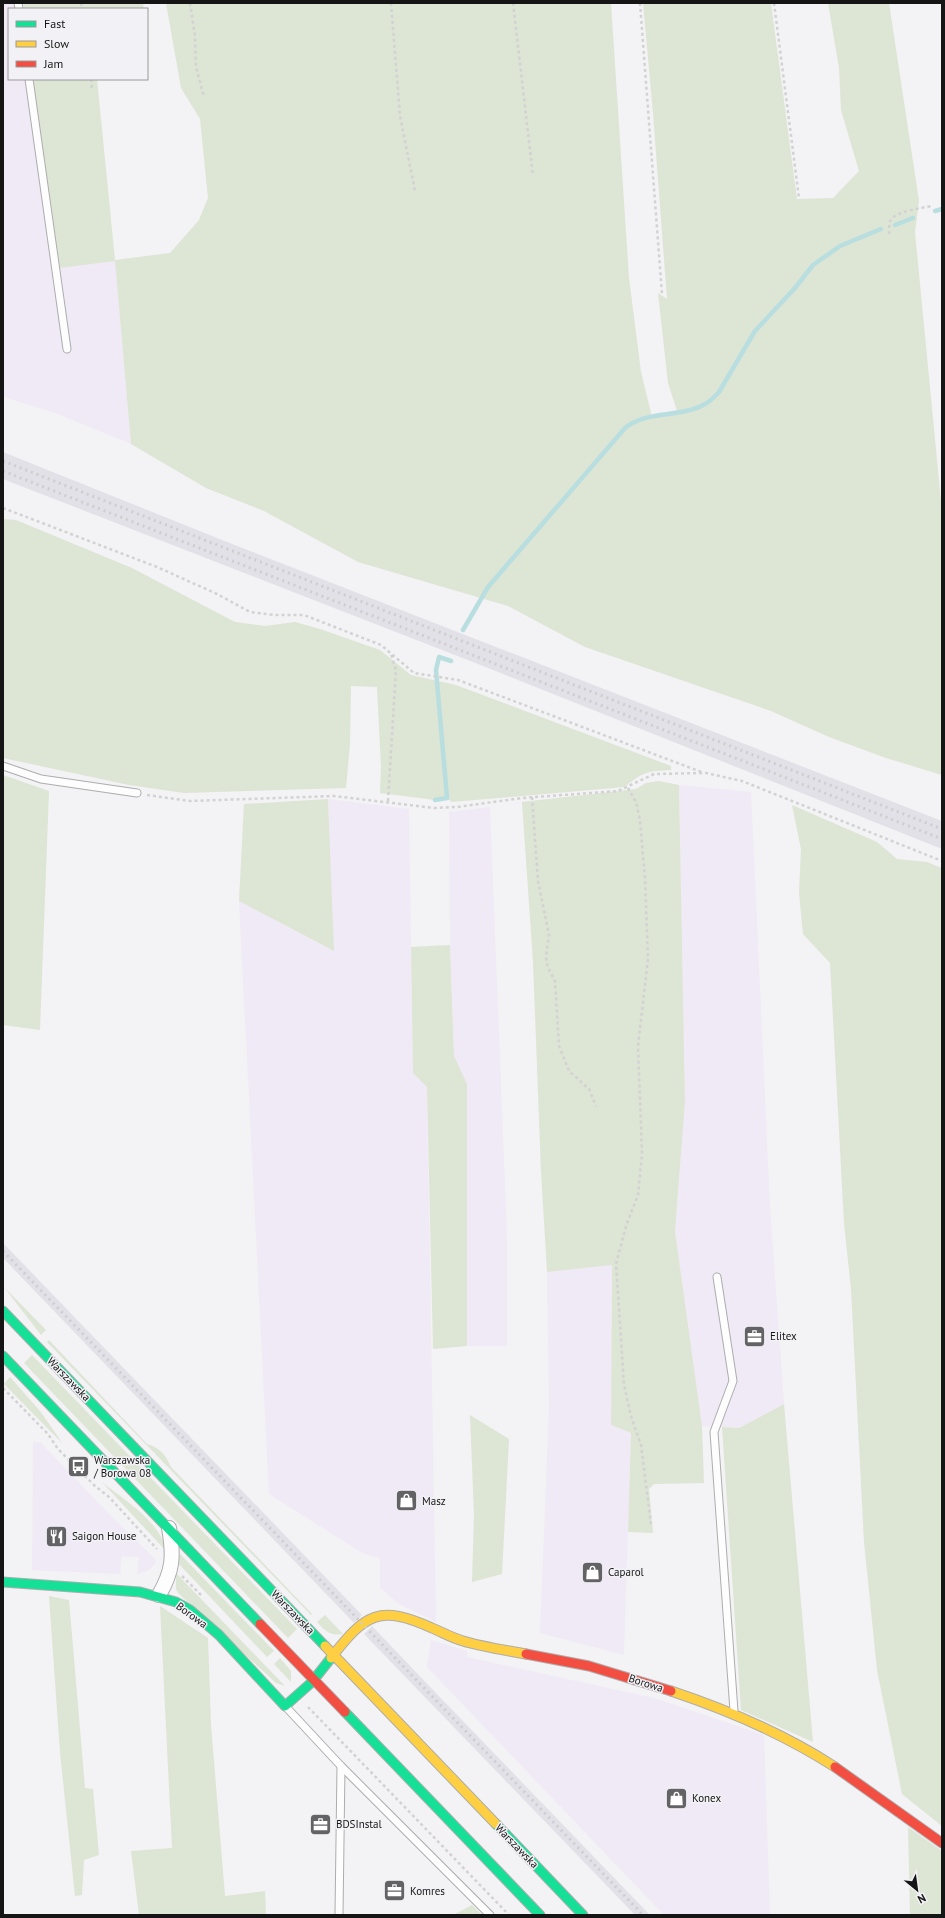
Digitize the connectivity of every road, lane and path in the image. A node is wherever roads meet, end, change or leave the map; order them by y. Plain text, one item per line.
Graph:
1 (190, 3) edge
2 (391, 3) edge
3 (512, 3) edge
4 (640, 3) edge
5 (774, 3) edge
6 (29, 80) edge
7 (91, 80) edge
8 (92, 89) dead end
9 (204, 97) dead end
10 (533, 176) dead end
11 (415, 191) dead end
12 (799, 198) dead end
13 (932, 206) dead end
14 (889, 234) dead end
15 (662, 294) dead end
16 (67, 348) dead end
17 (3, 508) edge
18 (390, 653) junction
19 (3, 766) edge
20 (706, 774) junction
21 (628, 788) junction
22 (137, 793) joint
23 (532, 798) junction
24 (388, 802) junction
25 (942, 861) edge
26 (596, 1106) dead end
27 (717, 1277) dead end
28 (3, 1311) edge
29 (3, 1356) edge
30 (3, 1388) edge
31 (651, 1524) dead end
32 (168, 1528) junction
33 (158, 1550) dead end
34 (3, 1582) edge
35 (159, 1596) junction
36 (333, 1653) junction
37 (314, 1679) junction
38 (304, 1703) dead end
39 (285, 1706) junction
40 (735, 1716) junction
41 (341, 1766) junction
42 (942, 1843) edge
43 (339, 1915) edge
44 (490, 1915) edge
45 (509, 1915) edge
46 (540, 1915) edge
47 (583, 1915) edge

1 - 9 path
2 - 11 path
3 - 10 path
4 - 15 path
5 - 12 path
6 - 16 lane
7 - 8 path
13 - 14 path
17 - 18 path
18 - 20 path
18 - 24 path
19 - 22 lane
20 - 21 path
20 - 25 path
21 - 23 path
21 - 31 path
22 - 24 path
23 - 24 path
23 - 26 path
27 - 40 lane
28 - 36 main road, Warszawska
29 - 32 main road
30 - 33 path
32 - 35 street
32 - 37 main road
34 - 35 main road, Borowa
35 - 39 main road, Borowa
36 - 37 main road, Borowa
36 - 40 main road, Borowa
36 - 47 main road, Warszawska
37 - 39 main road
37 - 46 main road
38 - 45 path
39 - 41 lane
40 - 42 main road, Borowa
41 - 43 lane
41 - 44 lane

